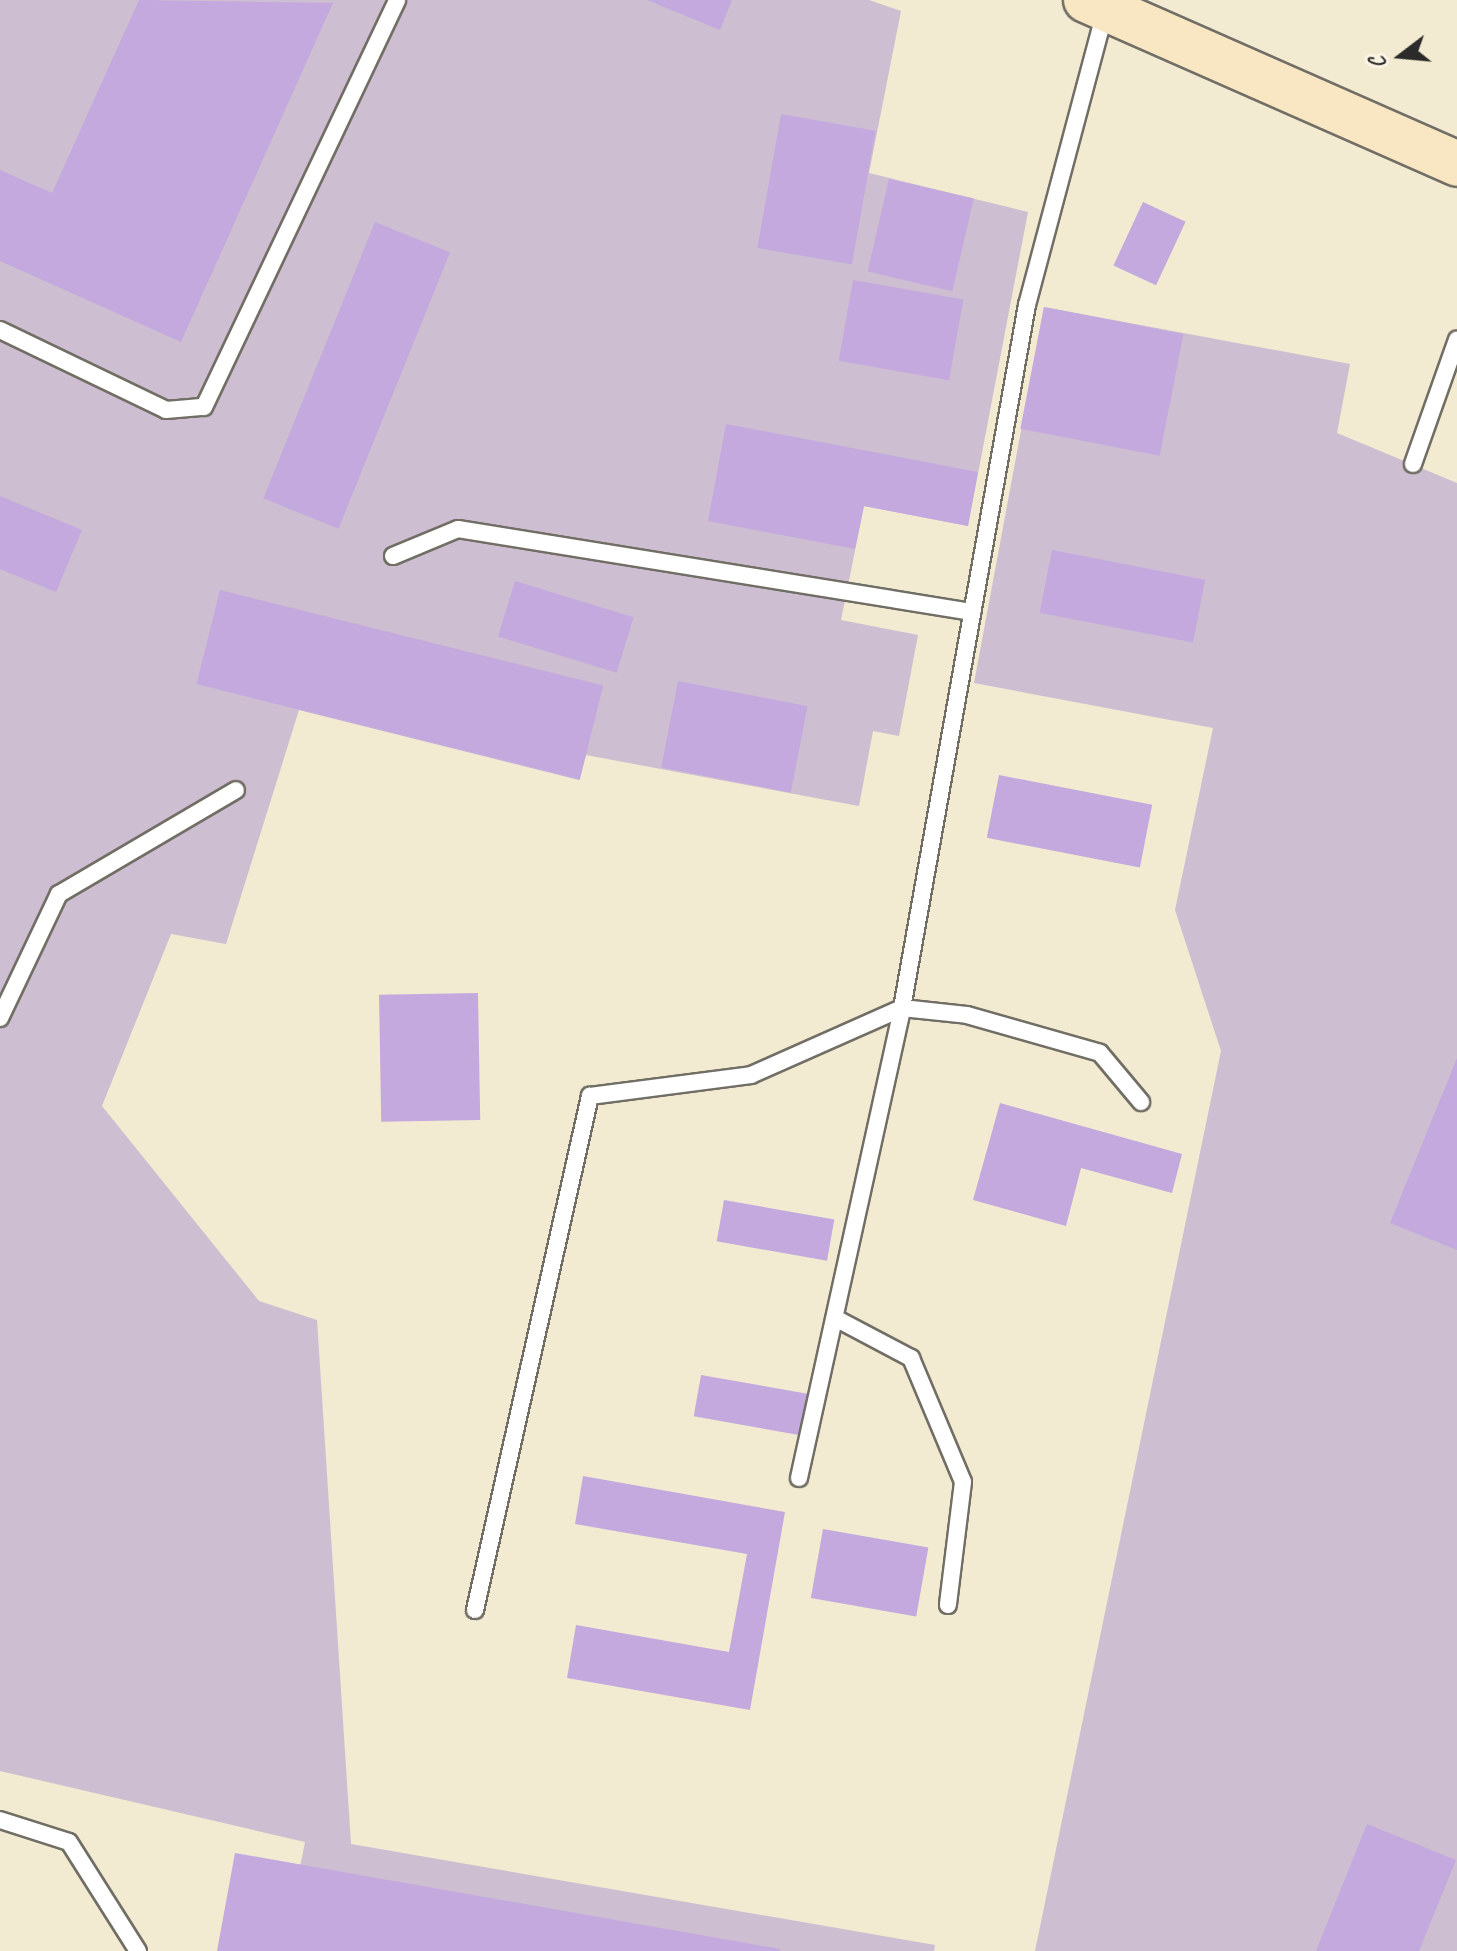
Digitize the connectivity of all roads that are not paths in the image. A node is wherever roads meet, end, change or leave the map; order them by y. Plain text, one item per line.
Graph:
1 (397, 0) edge
2 (1101, 3) edge
3 (1457, 164) edge
4 (0, 330) edge
5 (1457, 340) edge
6 (1413, 464) dead end
7 (393, 556) dead end
8 (972, 612) junction
9 (236, 790) dead end
10 (902, 1008) junction
11 (0, 1018) edge
12 (1141, 1102) dead end
13 (835, 1318) junction
14 (799, 1478) dead end
15 (948, 1605) dead end
16 (475, 1610) dead end
17 (0, 1820) edge
18 (138, 1951) edge

1 - 4 lane
2 - 3 main road
2 - 8 lane
5 - 6 lane
7 - 8 lane
8 - 10 lane
9 - 11 lane
10 - 12 lane
10 - 13 lane
10 - 16 lane
13 - 14 lane
13 - 15 lane
17 - 18 lane

